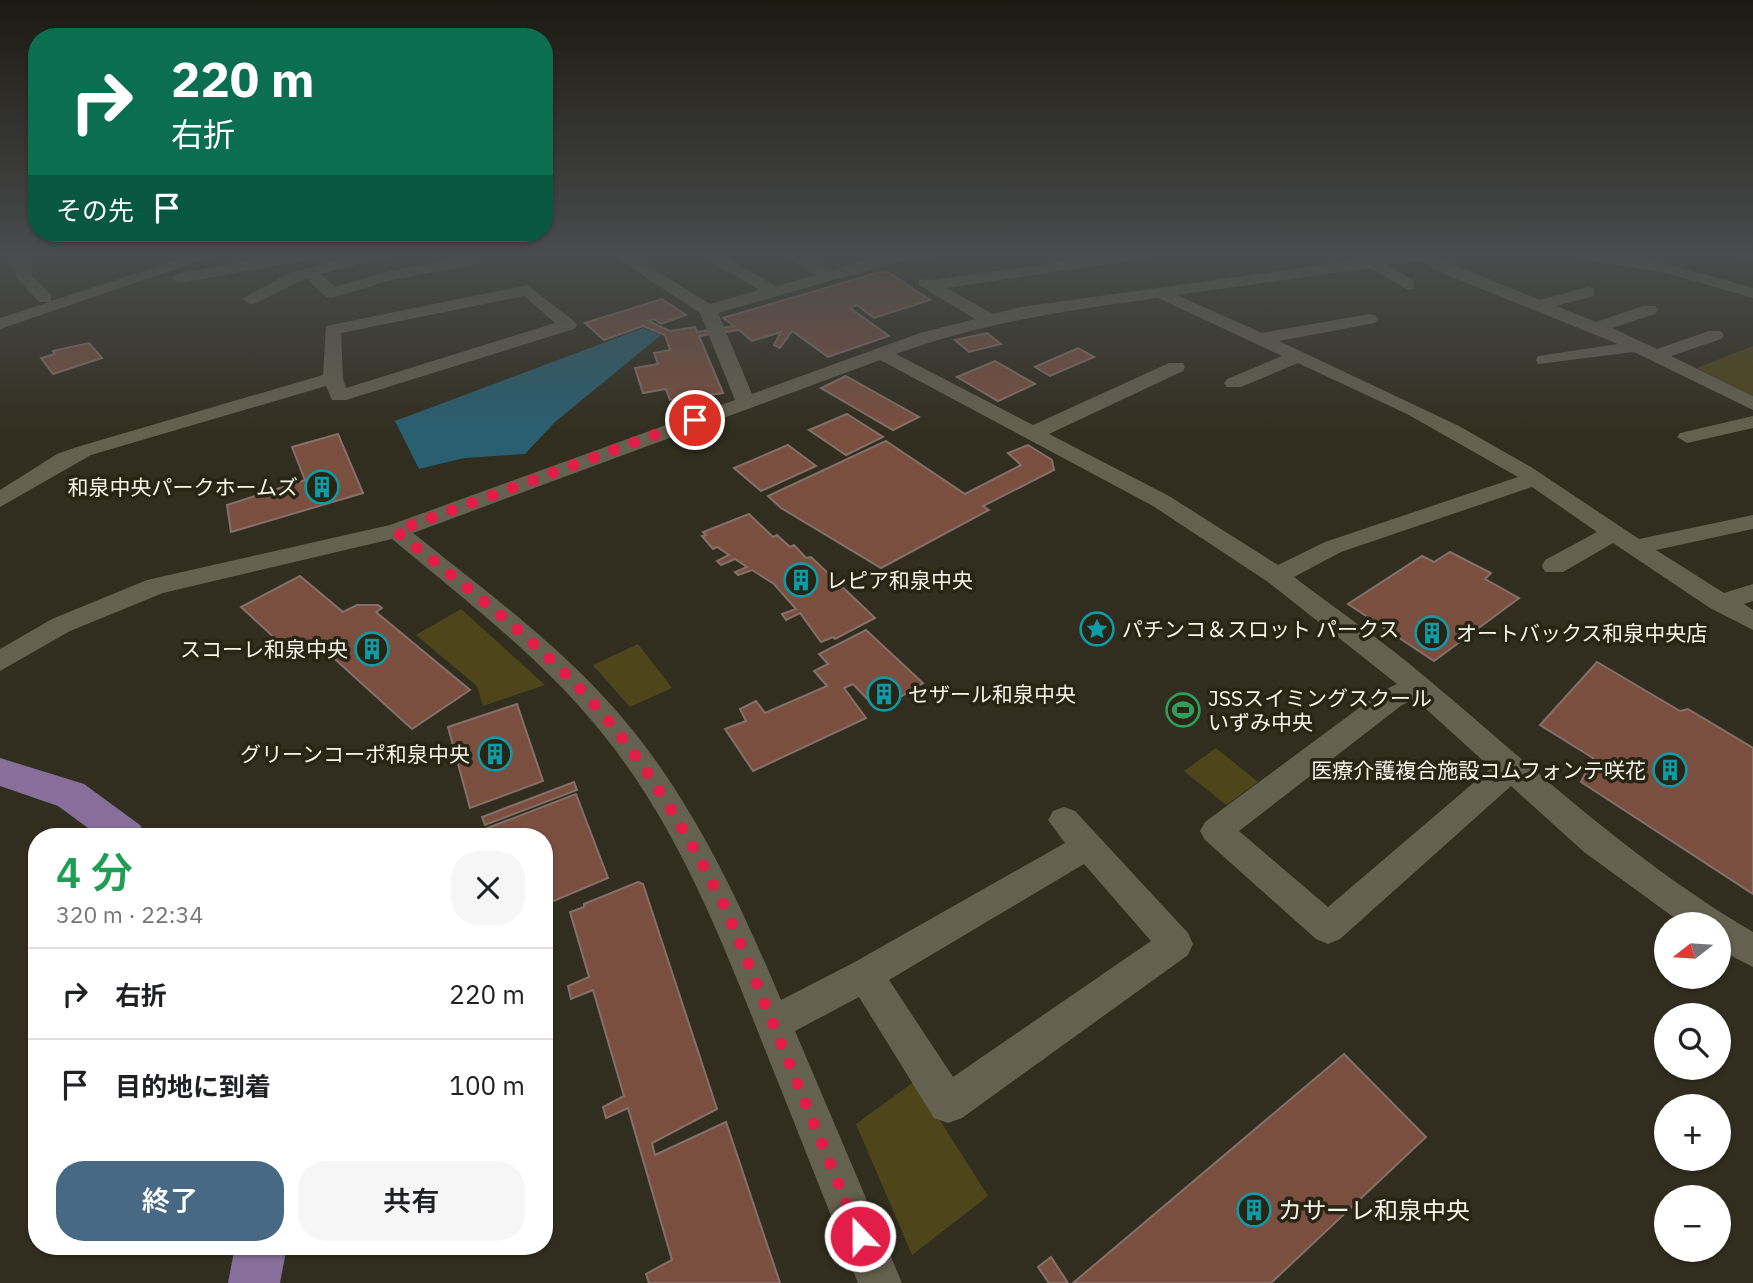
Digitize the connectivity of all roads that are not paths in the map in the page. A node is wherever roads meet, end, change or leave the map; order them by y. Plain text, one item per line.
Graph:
1 (30, 313) edge
2 (415, 313) edge
3 (553, 313) edge
4 (709, 313) edge
5 (978, 313) edge
6 (1033, 313) edge
7 (1208, 313) edge
8 (1562, 313) edge
9 (1640, 313) edge
10 (1369, 319) dead end
11 (990, 320) junction
12 (0, 324) edge
13 (1597, 327) junction
14 (1715, 335) dead end
15 (1260, 339) junction
16 (1639, 346) junction
17 (880, 353) junction
18 (1657, 355) junction
19 (1297, 356) junction
20 (1545, 360) dead end
21 (1169, 375) dead end
22 (333, 378) junction
23 (1234, 383) dead end
24 (745, 401) junction
25 (1753, 404) edge
26 (1753, 422) edge
27 (1033, 433) junction
28 (1687, 437) dead end
29 (1534, 479) junction
30 (0, 500) edge
31 (1707, 514) dead end
32 (1753, 522) edge
33 (1727, 528) junction
34 (396, 531) junction
35 (1615, 532) junction
36 (1637, 547) junction
37 (1554, 566) dead end
38 (1277, 576) junction
39 (1753, 592) edge
40 (1722, 603) junction
41 (1753, 621) edge
42 (6, 651) edge
43 (1418, 686) junction
44 (1515, 769) junction
45 (0, 772) edge
46 (1063, 820) dead end
47 (116, 828) edge
48 (1087, 846) junction
49 (1693, 912) edge
50 (1731, 938) edge
51 (1753, 951) edge
52 (865, 975) junction
53 (774, 1023) junction
54 (259, 1255) edge
55 (254, 1283) edge
56 (880, 1283) edge

1 - 12 street
2 - 22 street
3 - 22 street
4 - 24 street
5 - 11 street
6 - 11 street
7 - 15 street
8 - 13 street
9 - 13 street
10 - 15 street
11 - 17 street
13 - 16 street
14 - 18 street
15 - 19 street
16 - 18 street
16 - 20 street
17 - 24 street
17 - 27 street
18 - 25 street
19 - 23 street
19 - 29 street
21 - 27 street
22 - 30 street
24 - 34 street
26 - 28 street
27 - 38 street
29 - 35 street
29 - 38 street
31 - 33 street
32 - 33 street
33 - 36 street
34 - 42 street
34 - 53 street
35 - 36 street
35 - 37 street
36 - 40 street
38 - 43 street
39 - 40 street
40 - 41 street
43 - 44 street
43 - 44 street
44 - 49 street
45 - 47 main road
46 - 48 street
48 - 52 street
48 - 52 street
50 - 51 street
52 - 53 street
53 - 56 street
54 - 55 main road

